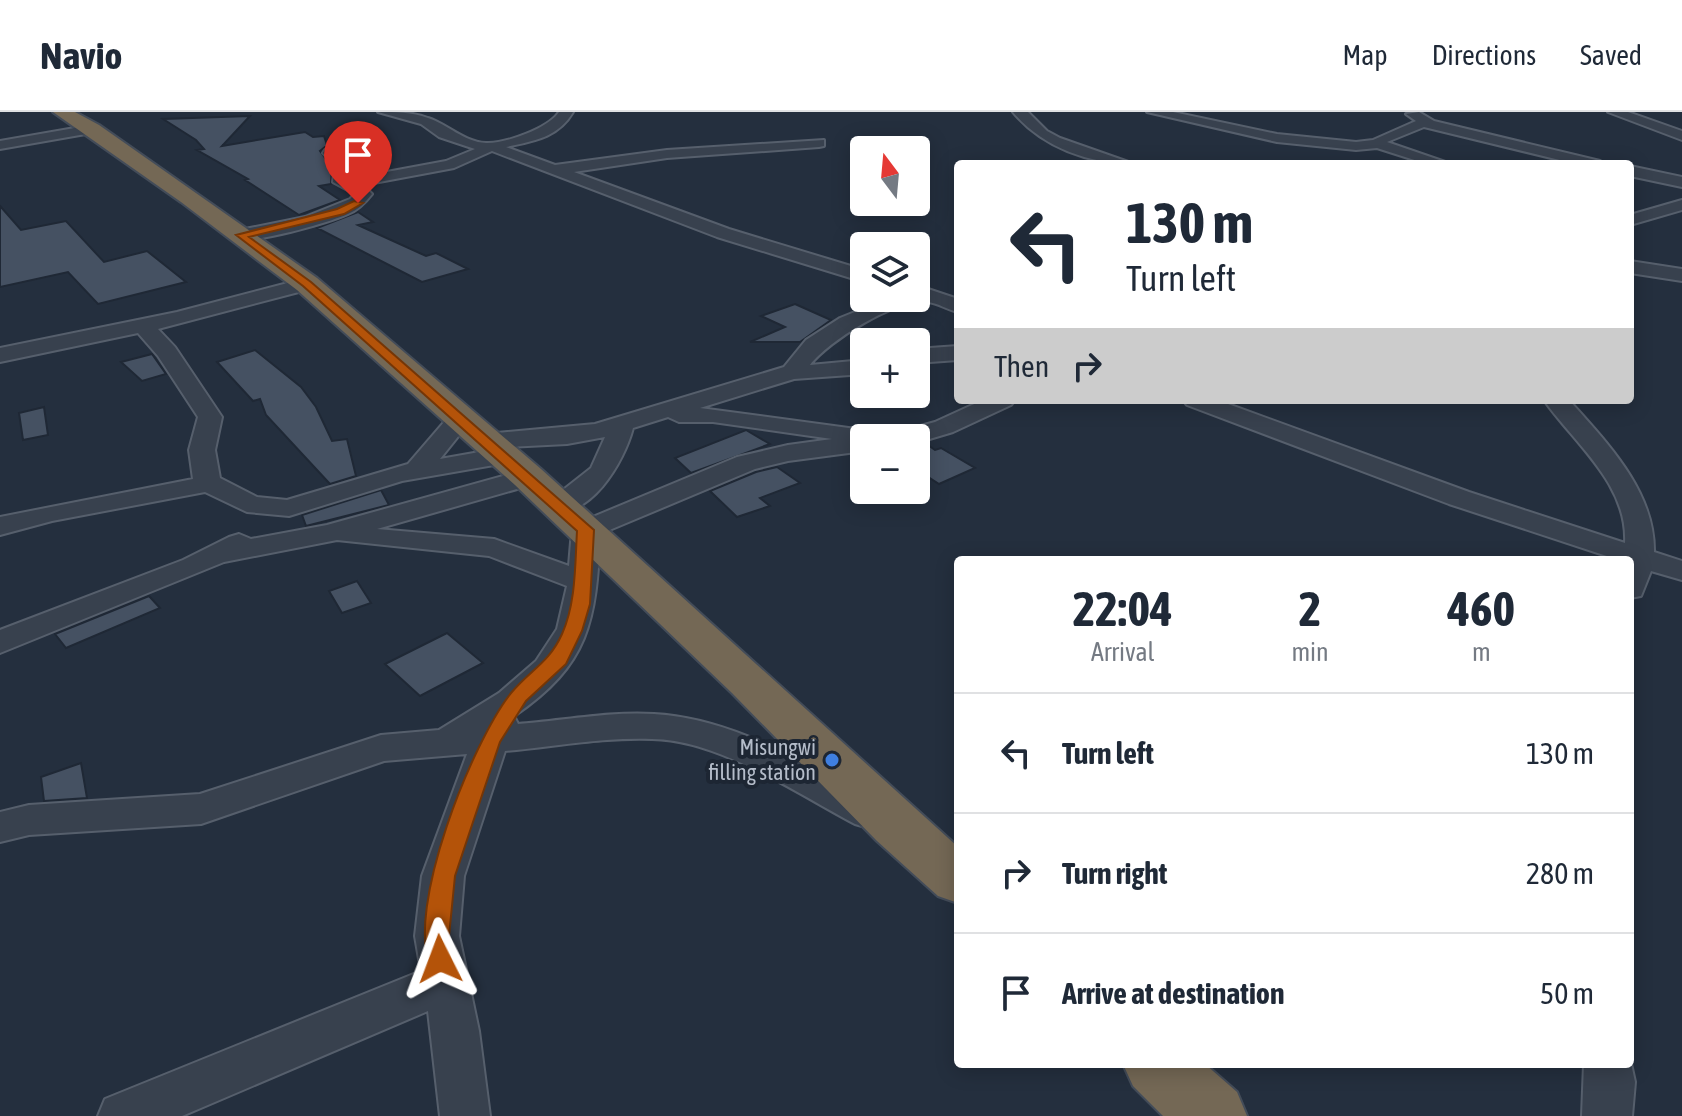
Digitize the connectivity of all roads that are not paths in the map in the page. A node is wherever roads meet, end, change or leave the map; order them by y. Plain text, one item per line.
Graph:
1 (385, 112) edge
2 (566, 112) edge
3 (1020, 112) edge
4 (1154, 112) edge
5 (1407, 112) edge
6 (1615, 112) edge
7 (82, 120) edge
8 (1425, 123) junction
9 (1682, 136) edge
10 (819, 143) dead end
11 (1378, 144) junction
12 (0, 145) edge
13 (489, 147) junction
14 (330, 153) dead end
15 (1114, 160) edge
16 (1430, 160) edge
17 (1578, 160) edge
18 (552, 170) junction
19 (1634, 172) edge
20 (1682, 182) edge
21 (351, 186) junction
22 (1682, 205) edge
23 (1634, 219) edge
24 (241, 235) junction
25 (1634, 268) edge
26 (850, 272) edge
27 (1682, 275) edge
28 (307, 284) junction
29 (930, 295) edge
30 (954, 304) edge
31 (872, 312) edge
32 (143, 325) junction
33 (954, 353) edge
34 (0, 355) edge
35 (930, 355) edge
36 (850, 369) edge
37 (792, 372) junction
38 (995, 404) edge
39 (1206, 404) edge
40 (1559, 404) edge
41 (657, 414) junction
42 (760, 422) junction
43 (621, 425) junction
44 (930, 430) edge
45 (850, 435) edge
46 (850, 445) edge
47 (494, 448) junction
48 (788, 453) junction
49 (417, 470) junction
50 (209, 483) junction
51 (558, 505) junction
52 (272, 510) junction
53 (0, 526) edge
54 (586, 530) junction
55 (331, 533) junction
56 (221, 554) junction
57 (1640, 557) junction
58 (1682, 571) edge
59 (1634, 576) edge
60 (582, 581) junction
61 (0, 642) edge
62 (519, 697) junction
63 (490, 742) junction
64 (446, 744) junction
65 (896, 826) junction
66 (0, 827) edge
67 (954, 877) edge
68 (444, 983) junction
69 (1161, 1068) edge
70 (1608, 1068) edge
71 (123, 1116) edge
72 (465, 1116) edge
73 (1212, 1116) edge
74 (1607, 1116) edge

1 - 13 street
2 - 13 street
3 - 15 street
4 - 11 street
5 - 8 street
6 - 9 street
7 - 12 street
7 - 24 highway
8 - 11 street
8 - 17 street
10 - 18 street
11 - 16 street
13 - 18 street
13 - 21 street
14 - 21 street
18 - 26 street
19 - 20 street
21 - 24 street
22 - 23 street
24 - 28 highway
25 - 27 street
28 - 32 street
28 - 47 highway
29 - 30 street
31 - 37 street
32 - 34 street
32 - 50 street
33 - 35 street
36 - 37 street
37 - 41 street
38 - 44 street
39 - 57 street
40 - 57 street
41 - 42 street
41 - 43 street
42 - 45 street
42 - 48 street
43 - 47 street
43 - 51 street
46 - 48 street
47 - 49 street
47 - 49 street
47 - 51 highway
47 - 55 street
48 - 54 street
49 - 52 street
50 - 52 street
50 - 53 street
51 - 54 highway
52 - 56 street
54 - 60 street
54 - 65 highway
55 - 56 street
55 - 60 street
56 - 61 street
57 - 58 street
57 - 59 street
60 - 62 street
62 - 63 street
62 - 64 street
63 - 64 street
63 - 65 street
63 - 68 street
64 - 66 street
65 - 67 highway
68 - 71 street
68 - 72 street
69 - 73 highway
70 - 74 street

